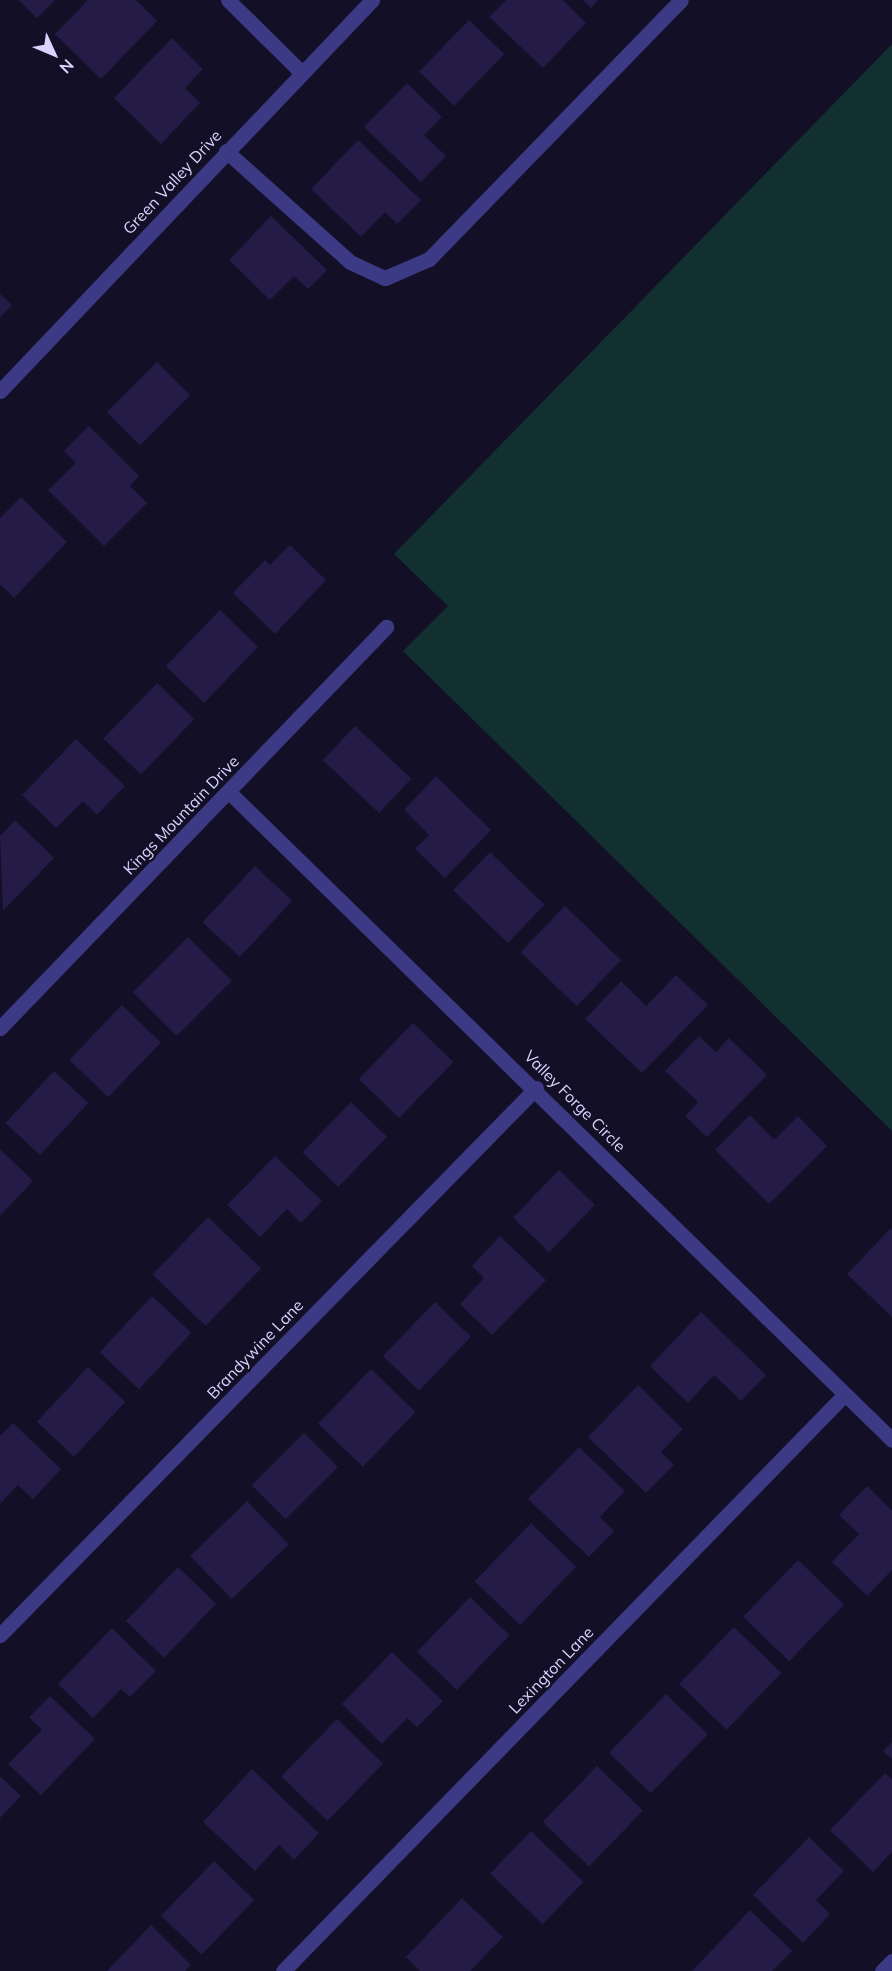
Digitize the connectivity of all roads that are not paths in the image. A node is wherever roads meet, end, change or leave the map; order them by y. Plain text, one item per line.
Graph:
1 (228, 0) edge
2 (372, 0) edge
3 (681, 0) edge
4 (301, 72) junction
5 (226, 151) junction
6 (0, 391) edge
7 (386, 627) dead end
8 (229, 792) junction
9 (0, 1028) edge
10 (536, 1088) junction
11 (845, 1394) junction
12 (892, 1440) edge
13 (0, 1635) edge
14 (892, 1961) edge
15 (284, 1971) edge
16 (882, 1971) edge

1 - 4 street
2 - 4 street, Green Valley Drive
3 - 5 street
4 - 5 street, Green Valley Drive
5 - 6 street, Green Valley Drive
7 - 8 street, Kings Mountain Drive
8 - 9 street, Kings Mountain Drive
8 - 10 street, Valley Forge Circle
10 - 11 street, Valley Forge Circle
10 - 13 street, Brandywine Lane
11 - 12 street, Valley Forge Circle
11 - 15 street, Lexington Lane
14 - 16 street

